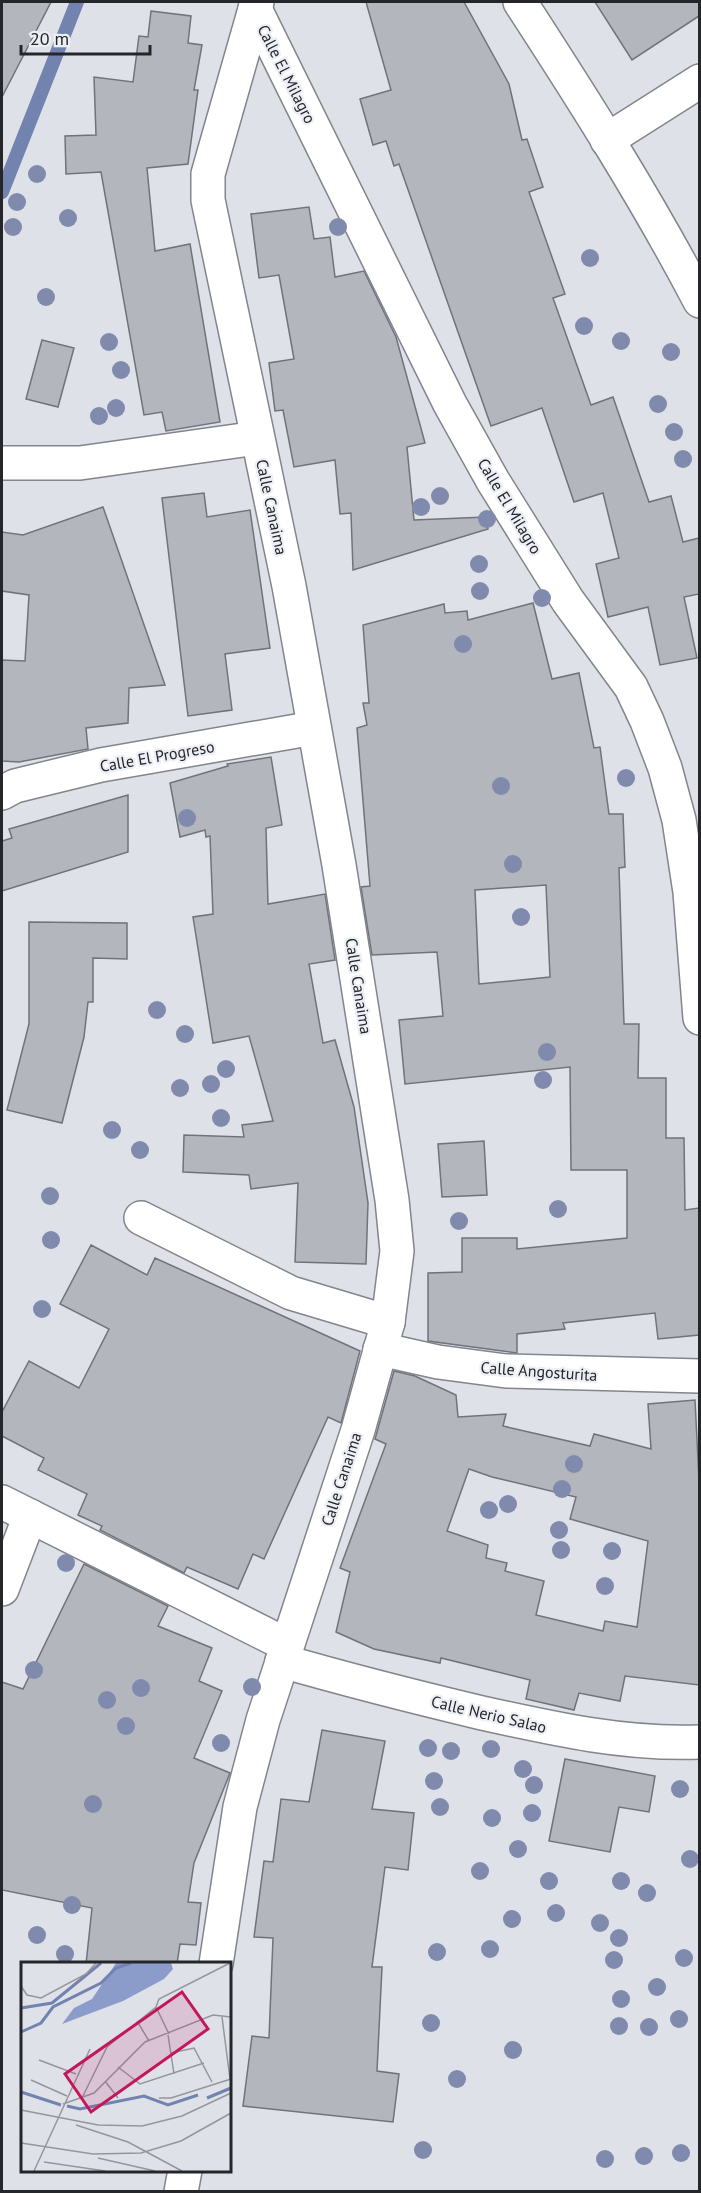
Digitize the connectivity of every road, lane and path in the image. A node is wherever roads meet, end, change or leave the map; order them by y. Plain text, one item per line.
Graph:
1 (520, 2) edge
2 (256, 5) edge
3 (699, 81) edge
4 (607, 140) junction
5 (699, 302) edge
6 (257, 438) junction
7 (2, 464) edge
8 (315, 728) junction
9 (2, 793) edge
10 (699, 1018) edge
11 (141, 1218) dead end
12 (384, 1335) junction
13 (699, 1376) edge
14 (16, 1509) edge
15 (2, 1589) edge
16 (285, 1653) junction
17 (699, 1742) edge
18 (216, 1962) edge
19 (184, 2172) edge
20 (181, 2192) edge

1 - 4 street
2 - 6 street, Calle Canaima
2 - 10 street, Calle El Milagro
3 - 4 street
4 - 5 street
6 - 7 street
6 - 8 street, Calle Canaima
8 - 9 street, Calle El Progreso
8 - 12 street, Calle Canaima
11 - 12 street, Calle Angosturita
12 - 13 street, Calle Angosturita
12 - 16 street, Calle Canaima
14 - 15 street
14 - 16 street, Calle Nerio Salao
16 - 17 street, Calle Nerio Salao
16 - 18 street, Calle Canaima
19 - 20 street

